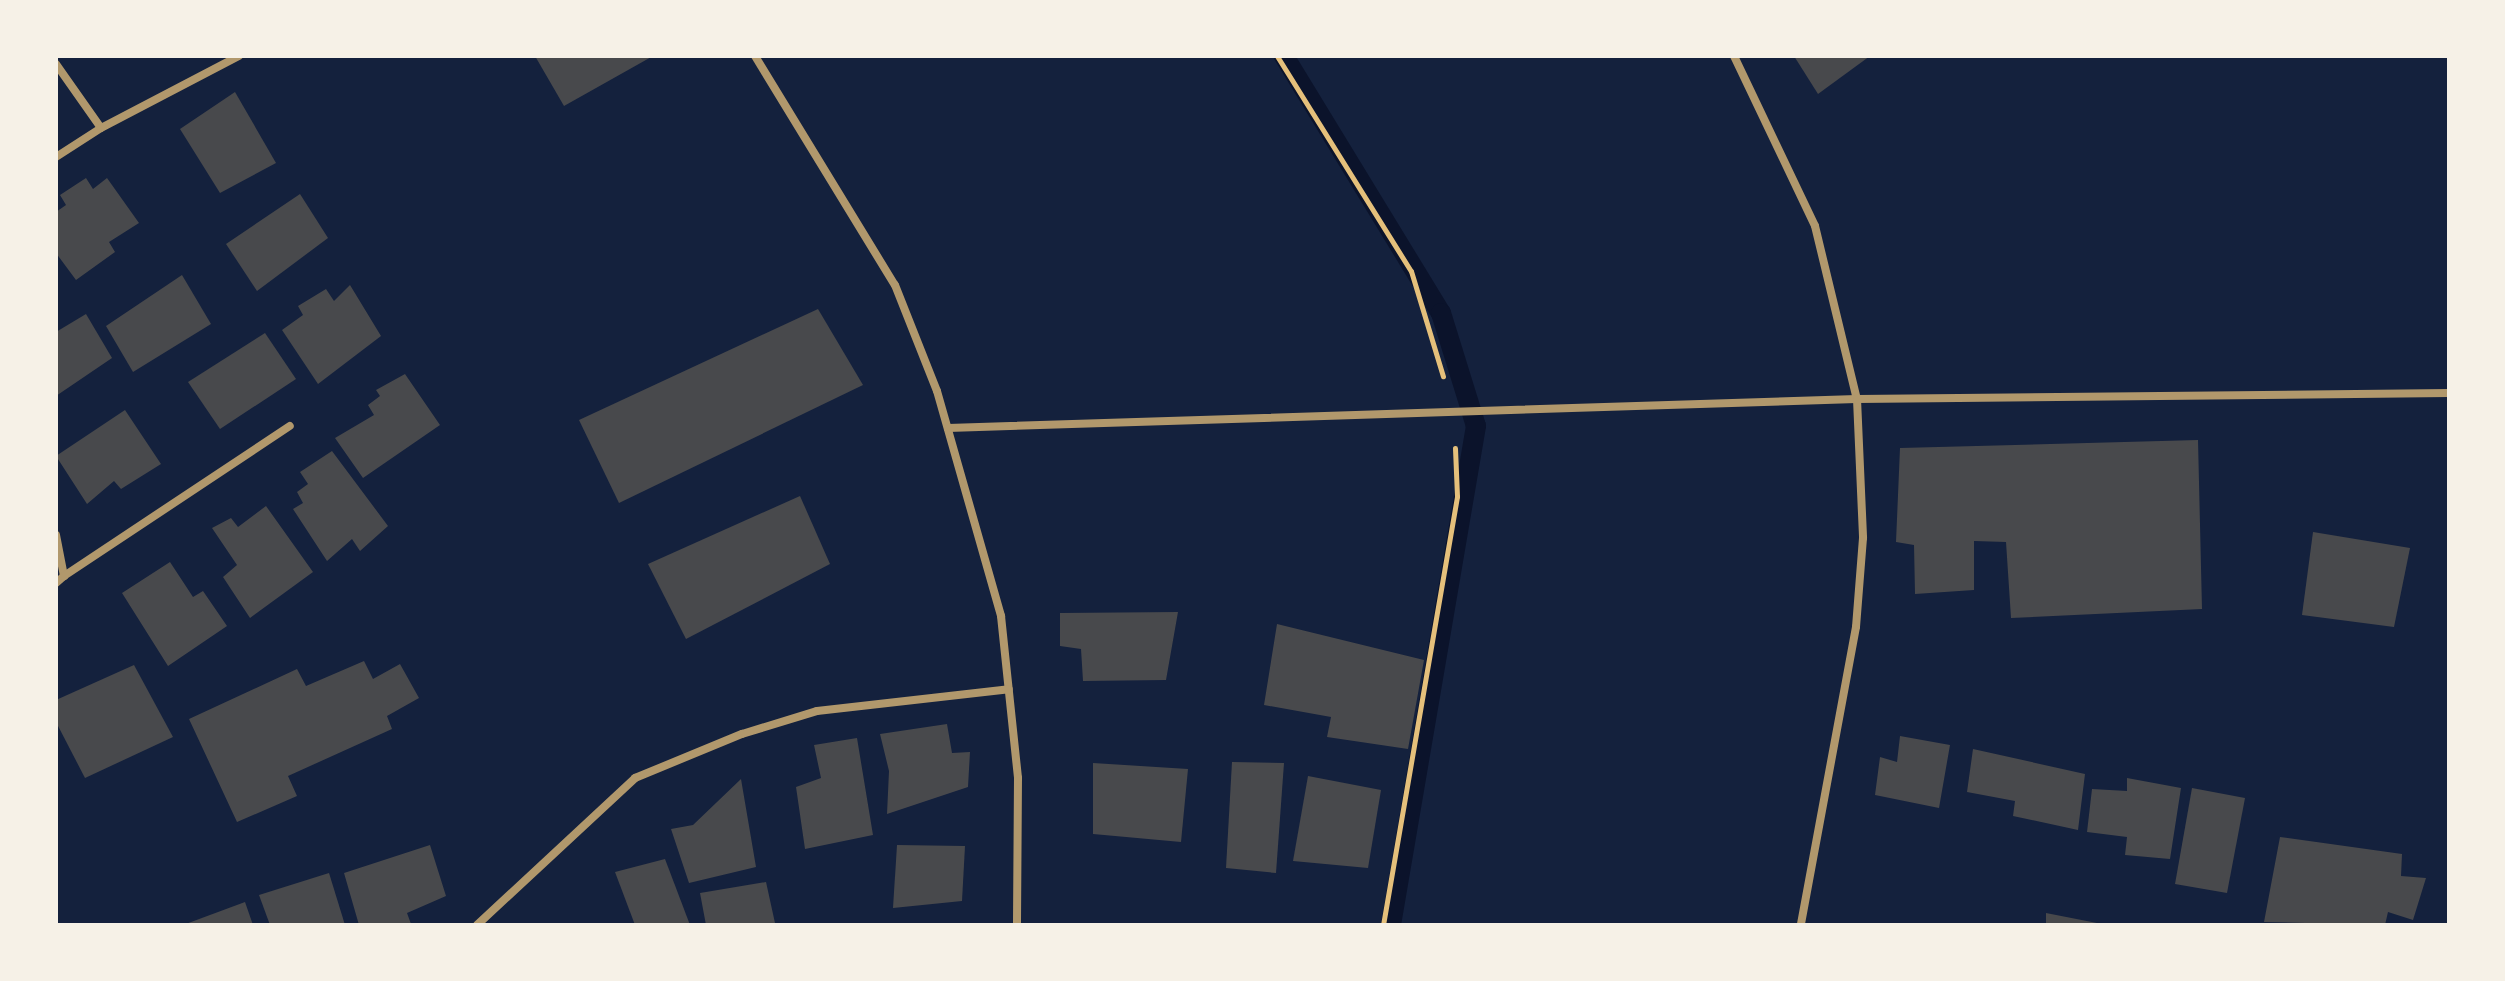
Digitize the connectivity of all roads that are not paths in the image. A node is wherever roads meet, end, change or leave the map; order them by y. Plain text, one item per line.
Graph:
1 (239, 56) edge
2 (755, 56) edge
3 (1734, 56) edge
4 (56, 64) edge
5 (101, 128) junction
6 (56, 157) edge
7 (2449, 393) edge
8 (1857, 399) junction
9 (290, 426) dead end
10 (948, 428) junction
11 (56, 535) edge
12 (64, 576) junction
13 (56, 583) edge
14 (1009, 689) junction
15 (477, 925) edge
16 (1017, 925) edge
17 (1801, 925) edge

1 - 5 street
2 - 10 street
3 - 8 street
4 - 5 street
5 - 6 street
7 - 8 street
8 - 10 street
8 - 17 street
9 - 12 street
10 - 14 street
11 - 12 street
12 - 13 street
14 - 15 street
14 - 16 street

